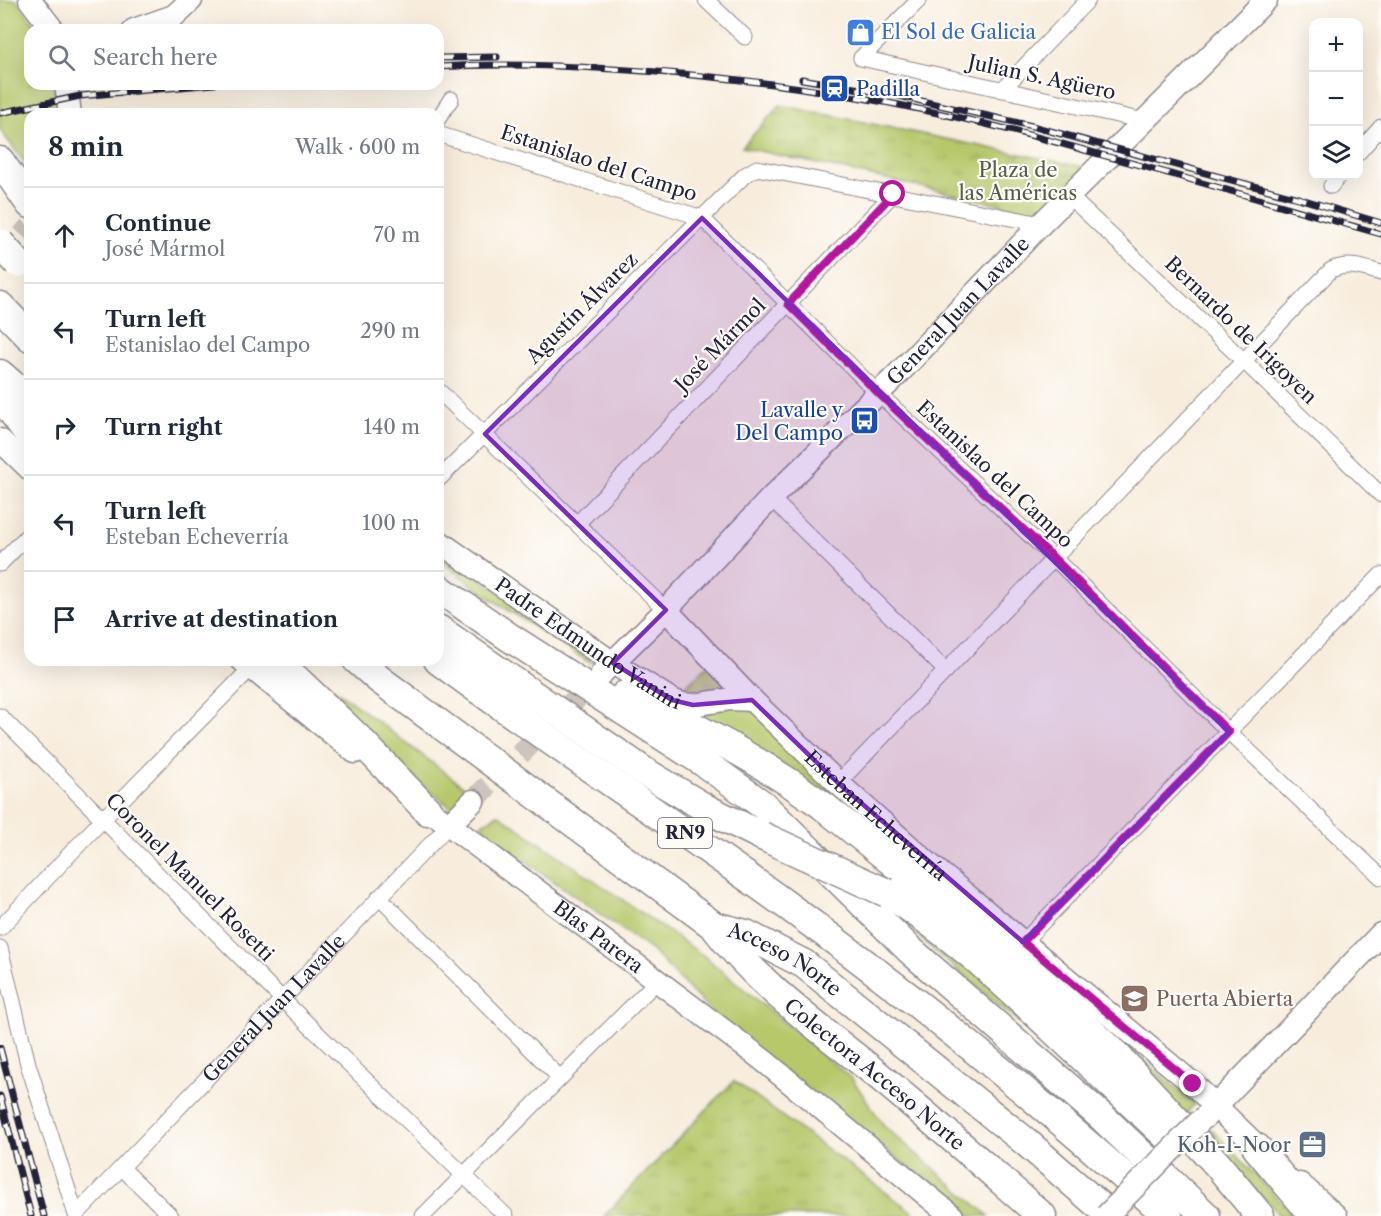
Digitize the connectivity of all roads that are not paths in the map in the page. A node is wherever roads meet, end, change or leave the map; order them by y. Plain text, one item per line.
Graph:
1 (30, 0) edge
2 (191, 0) edge
3 (706, 0) edge
4 (919, 0) edge
5 (1088, 0) edge
6 (1266, 0) edge
7 (48, 24) edge
8 (151, 24) edge
9 (745, 38) dead end
10 (67, 90) edge
11 (1002, 90) junction
12 (452, 99) dead end
13 (69, 108) edge
14 (444, 110) edge
15 (1144, 121) junction
16 (1381, 127) edge
17 (444, 136) edge
18 (1363, 148) edge
19 (0, 161) edge
20 (893, 194) junction
21 (24, 196) edge
22 (1070, 197) junction
23 (702, 218) junction
24 (1041, 225) junction
25 (1381, 273) edge
26 (788, 304) junction
27 (0, 306) edge
28 (24, 331) edge
29 (1243, 360) junction
30 (0, 374) edge
31 (879, 394) junction
32 (0, 395) edge
33 (24, 395) edge
34 (444, 396) edge
35 (24, 428) edge
36 (485, 434) junction
37 (0, 440) edge
38 (24, 463) edge
39 (444, 474) edge
40 (1381, 495) edge
41 (771, 498) junction
42 (577, 524) junction
43 (24, 539) edge
44 (444, 545) edge
45 (1054, 558) junction
46 (0, 564) edge
47 (1381, 575) edge
48 (444, 592) edge
49 (666, 610) junction
50 (444, 633) edge
51 (444, 664) edge
52 (554, 665) junction
53 (253, 666) edge
54 (260, 666) edge
55 (364, 666) edge
56 (608, 668) junction
57 (946, 671) junction
58 (752, 700) junction
59 (0, 716) edge
60 (1229, 732) junction
61 (838, 783) junction
62 (473, 801) tunnel mouth
63 (438, 818) junction
64 (102, 819) junction
65 (1381, 877) edge
66 (379, 897) junction
67 (714, 926) junction
68 (0, 928) edge
69 (1381, 934) edge
70 (1023, 942) junction
71 (0, 948) edge
72 (658, 980) junction
73 (283, 1000) junction
74 (560, 1078) junction
75 (1208, 1113) junction
76 (1257, 1148) junction
77 (122, 1168) junction
78 (463, 1174) junction
79 (76, 1215) edge
80 (171, 1216) edge
81 (423, 1216) edge
82 (506, 1216) edge
83 (952, 1216) edge
84 (1042, 1216) edge
85 (1108, 1216) edge
86 (1168, 1216) edge
87 (1206, 1216) edge
88 (1252, 1216) edge
89 (1260, 1216) edge
90 (1314, 1216) edge
91 (1336, 1216) edge

1 - 7 street
2 - 8 street
3 - 9 street
4 - 11 street, Julian S. Agüero
5 - 11 street
6 - 15 street, General Juan Lavalle
10 - 13 street
11 - 15 street, Julian S. Agüero
12 - 14 street
15 - 22 street, General Juan Lavalle
16 - 18 street
17 - 23 street, Estanislao del Campo
19 - 21 highway
20 - 23 street, Agustín Álvarez
20 - 24 street
20 - 26 street, José Mármol
22 - 24 street, General Juan Lavalle
22 - 29 street, Bernardo de Irigoyen
23 - 26 street, Estanislao del Campo
23 - 36 street, Agustín Álvarez
24 - 31 street, General Juan Lavalle
25 - 29 street
26 - 31 street, Estanislao del Campo
26 - 42 street, José Mármol
27 - 28 highway
29 - 40 street, Bernardo de Irigoyen
29 - 45 street
30 - 33 highway
31 - 41 street, General Juan Lavalle
31 - 45 street, Estanislao del Campo
32 - 35 highway
34 - 36 street, Esteban Echeverría
36 - 39 street, Agustín Álvarez
36 - 42 street, Esteban Echeverría
37 - 38 street
41 - 49 street, General Juan Lavalle
41 - 57 street
42 - 49 street, Esteban Echeverría
43 - 46 street
44 - 56 street, Padre Edmundo Vanini
45 - 57 street
45 - 60 street, Estanislao del Campo
47 - 60 street
48 - 52 highway
49 - 56 street, General Juan Lavalle
49 - 58 street, Esteban Echeverría
50 - 88 highway, bridge
51 - 86 highway, Acceso Norte / RN9
52 - 87 highway
52 - 89 highway
53 - 64 street
54 - 63 highway
55 - 67 highway, Acceso Norte / RN9
56 - 58 street, Padre Edmundo Vanini
57 - 61 street
58 - 61 street, Esteban Echeverría
59 - 64 street, Coronel Manuel Rosetti
60 - 65 street, Estanislao del Campo
60 - 70 street
61 - 70 street, Esteban Echeverría
62 - 63 street, General Juan Lavalle
63 - 66 street, General Juan Lavalle
63 - 72 street, Blas Parera
64 - 68 street
64 - 73 street, Coronel Manuel Rosetti
66 - 73 street, General Juan Lavalle
66 - 74 street
67 - 84 highway, Colectora Acceso Norte
67 - 85 highway, Acceso Norte / RN9
69 - 75 street
70 - 75 street, Esteban Echeverría
71 - 79 street
72 - 74 street
72 - 83 street, Blas Parera
73 - 77 street, General Juan Lavalle
73 - 78 street, Coronel Manuel Rosetti
74 - 78 street
75 - 76 street, Esteban Echeverría
75 - 85 street, bridge
76 - 90 highway
76 - 91 street, Esteban Echeverría
77 - 79 street, General Juan Lavalle
77 - 80 street
78 - 81 street
78 - 82 street, Coronel Manuel Rosetti

